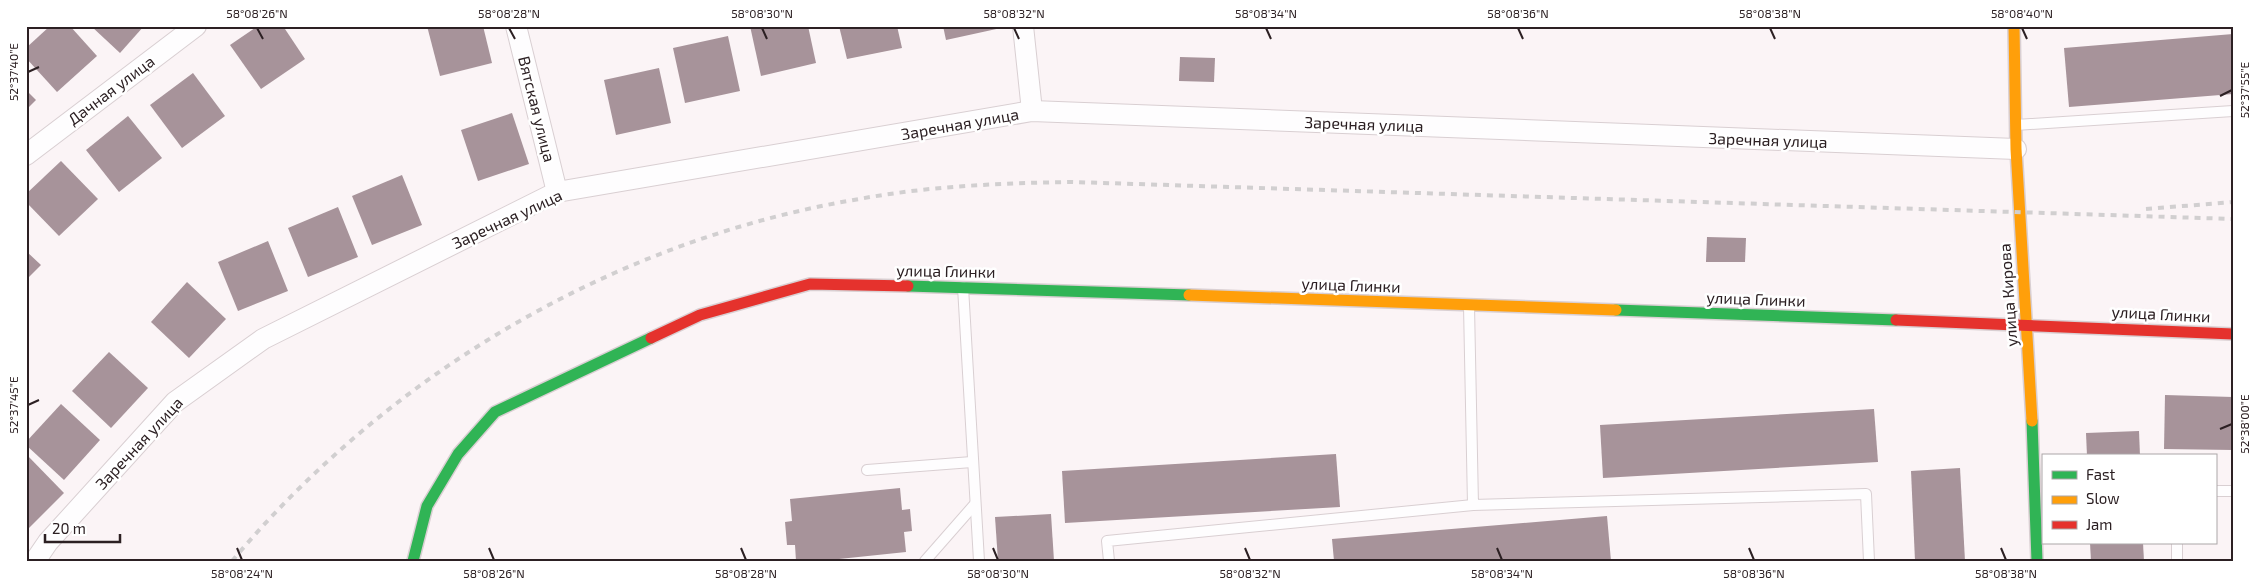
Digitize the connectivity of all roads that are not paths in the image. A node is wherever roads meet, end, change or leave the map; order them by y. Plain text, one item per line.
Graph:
1 (196, 26) edge
2 (516, 26) edge
3 (1023, 26) edge
4 (2014, 26) edge
5 (1032, 111) junction
6 (2233, 111) edge
7 (2015, 125) junction
8 (2016, 149) junction
9 (26, 155) edge
10 (557, 192) junction
11 (963, 286) junction
12 (1469, 305) junction
13 (2026, 324) junction
14 (2233, 334) edge
15 (972, 462) junction
16 (867, 470) dead end
17 (2216, 491) edge
18 (2233, 491) edge
19 (975, 504) junction
20 (1474, 504) junction
21 (2177, 544) edge
22 (35, 561) edge
23 (413, 561) edge
24 (925, 561) edge
25 (979, 561) edge
26 (1109, 561) edge
27 (1869, 561) edge
28 (2037, 561) edge
29 (2177, 561) edge

1 - 9 street, Дачная улица
2 - 10 street, Вятская улица
3 - 5 street
4 - 7 main road, улица Кирова
5 - 8 street, Заречная улица
5 - 10 street, Заречная улица
6 - 7 lane
7 - 8 main road, улица Кирова
8 - 13 main road, улица Кирова
10 - 22 street, Заречная улица
11 - 12 main road, улица Глинки
11 - 15 lane
11 - 23 main road, улица Глинки
12 - 13 main road, улица Глинки
12 - 20 lane
13 - 14 main road, улица Глинки
13 - 28 main road, улица Кирова
15 - 16 lane
15 - 19 lane
17 - 18 lane
19 - 24 lane
19 - 25 lane
20 - 26 lane
20 - 27 lane
21 - 29 lane

